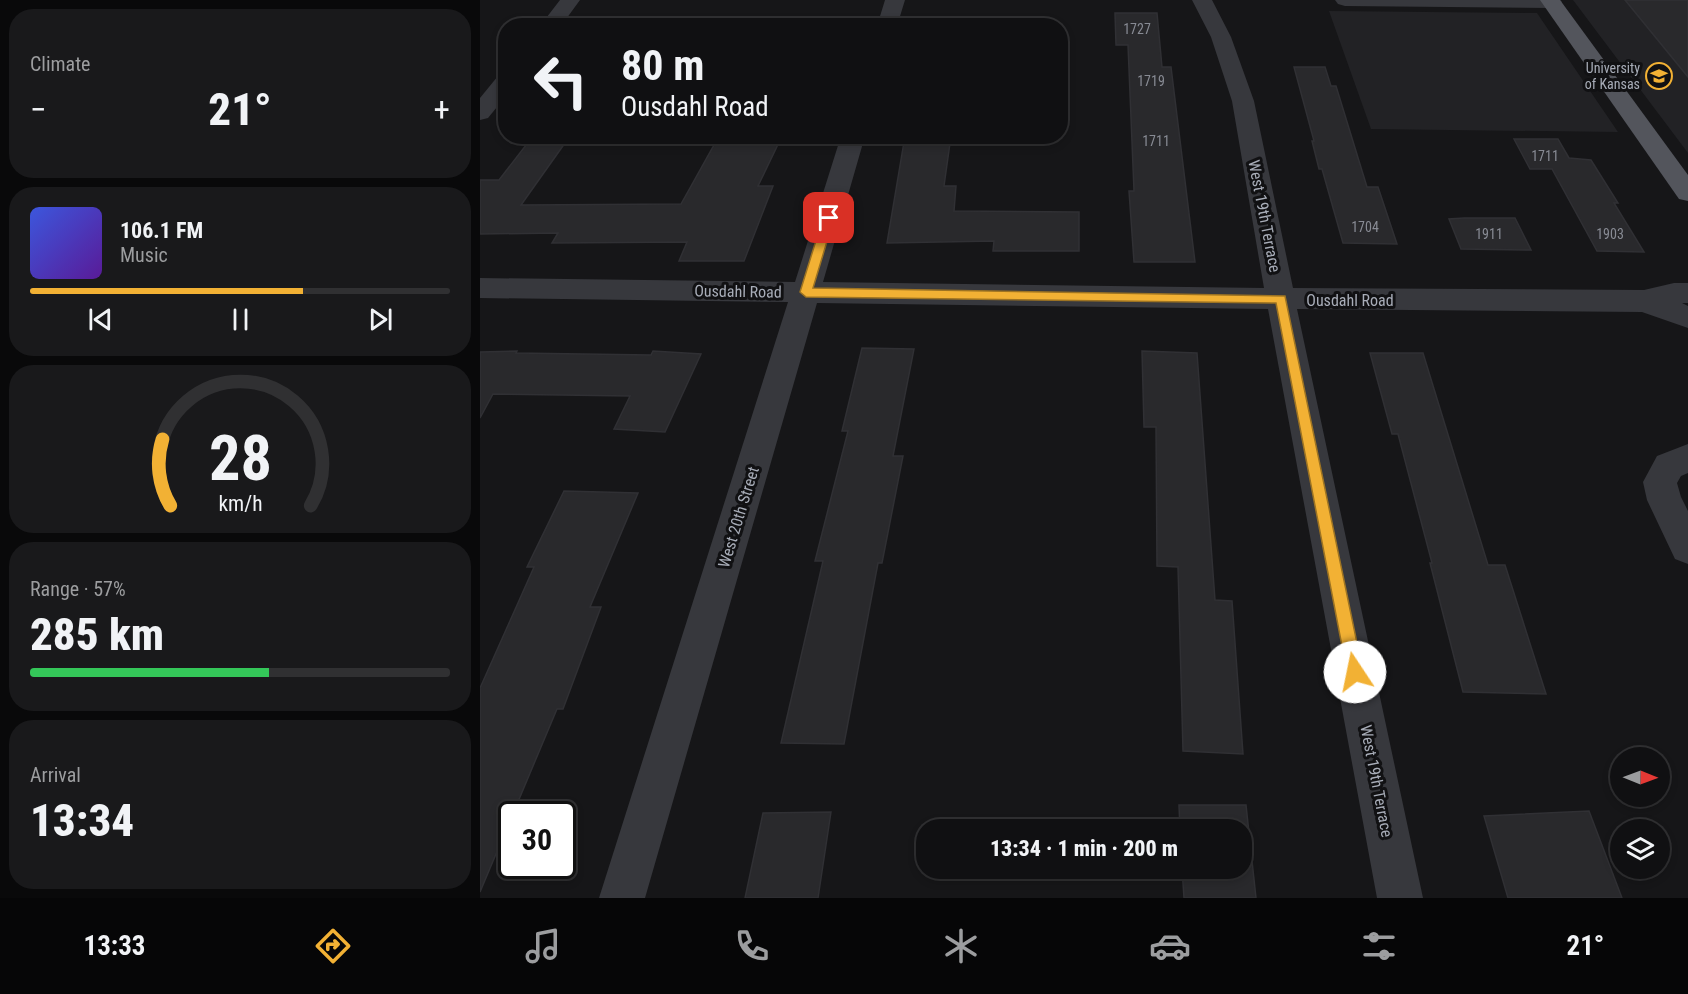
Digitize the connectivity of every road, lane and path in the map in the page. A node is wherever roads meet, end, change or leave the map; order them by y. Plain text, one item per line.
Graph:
1 (570, 0) edge
2 (895, 0) edge
3 (1202, 0) edge
4 (1348, 0) edge
5 (1416, 1) edge
6 (1551, 1) edge
7 (556, 18) edge
8 (889, 18) edge
9 (498, 91) edge
10 (480, 113) edge
11 (851, 144) edge
12 (1688, 193) edge
13 (480, 288) edge
14 (806, 292) junction
15 (1688, 293) edge
16 (1281, 299) junction
17 (1644, 301) junction
18 (1688, 317) edge
19 (1688, 458) edge
20 (1688, 547) edge
21 (622, 898) edge
22 (1400, 898) edge

1 - 7 street
2 - 8 street
3 - 16 street, West 19th Terrace
4 - 5 street
5 - 6 street
6 - 12 main road
9 - 10 street
11 - 14 street, West 20th Street
13 - 14 street, Ousdahl Road
14 - 16 street, Ousdahl Road
14 - 21 street, West 20th Street
15 - 17 street, Ousdahl Road
16 - 17 street, Ousdahl Road
16 - 22 street, West 19th Terrace
17 - 18 street, Ousdahl Road
19 - 20 street

